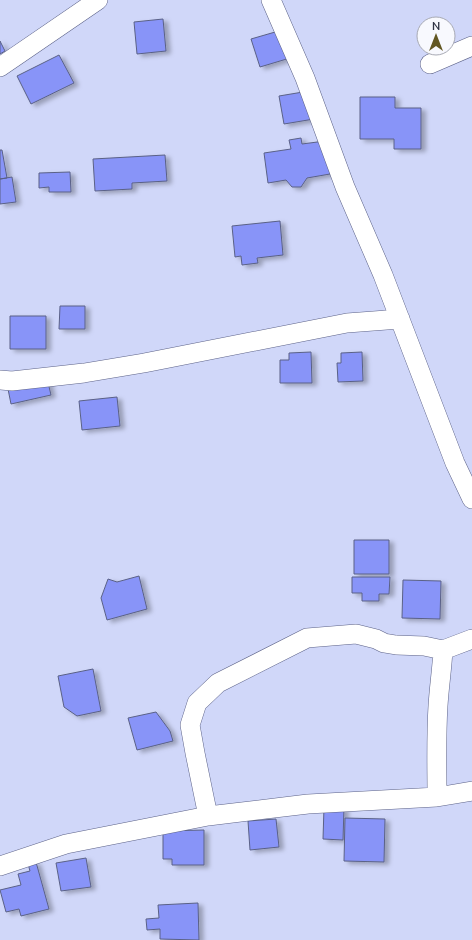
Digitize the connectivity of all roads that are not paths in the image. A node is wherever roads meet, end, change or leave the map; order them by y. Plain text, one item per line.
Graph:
1 (98, 0) edge
2 (271, 0) edge
3 (472, 46) edge
4 (430, 64) dead end
5 (0, 67) edge
6 (400, 319) junction
7 (0, 380) edge
8 (472, 499) edge
9 (472, 639) edge
10 (443, 650) junction
11 (472, 790) edge
12 (437, 797) junction
13 (208, 816) junction
14 (0, 866) edge

1 - 5 street
2 - 6 street
3 - 4 street
6 - 7 street
6 - 8 street
9 - 10 street
10 - 12 street
10 - 13 street
11 - 12 street
12 - 13 street
13 - 14 street

